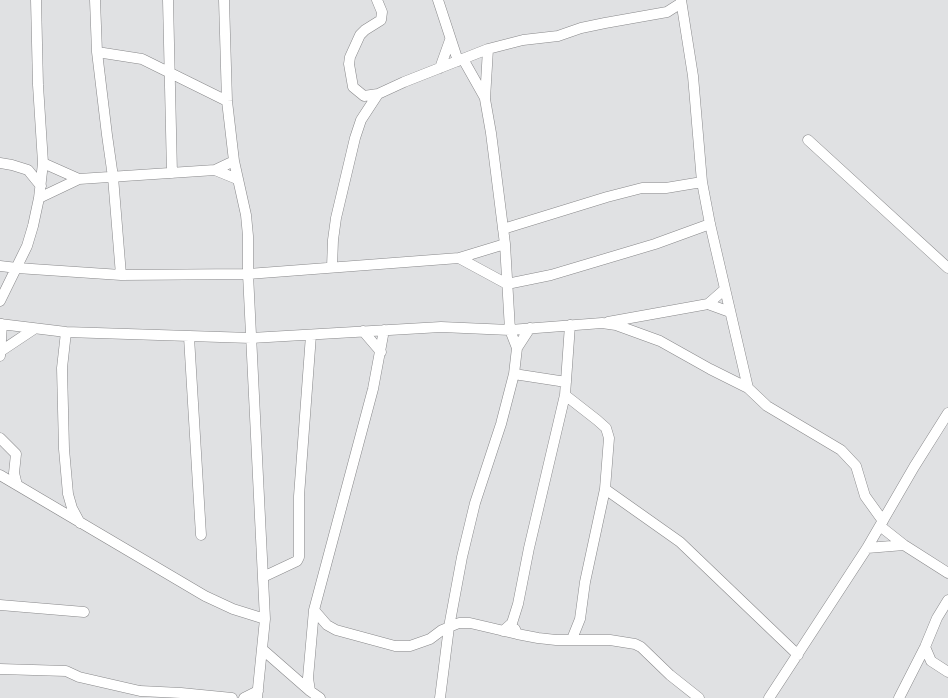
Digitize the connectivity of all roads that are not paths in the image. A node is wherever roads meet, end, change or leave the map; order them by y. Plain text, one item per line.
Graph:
1 (36, 0) edge
2 (95, 0) edge
3 (168, 0) edge
4 (224, 0) edge
5 (378, 0) edge
6 (438, 0) edge
7 (681, 1) edge
8 (667, 12) junction
9 (683, 19) junction
10 (450, 40) junction
11 (488, 48) junction
12 (97, 52) junction
13 (460, 60) junction
14 (440, 68) junction
15 (170, 72) junction
16 (378, 94) junction
17 (486, 99) junction
18 (227, 101) junction
19 (808, 140) dead end
20 (234, 161) junction
21 (0, 163) edge
22 (43, 164) junction
23 (28, 170) junction
24 (216, 170) junction
25 (172, 173) junction
26 (113, 177) junction
27 (80, 179) junction
28 (237, 180) junction
29 (702, 182) junction
30 (40, 186) junction
31 (39, 198) junction
32 (710, 224) junction
33 (503, 229) junction
34 (505, 244) junction
35 (459, 258) junction
36 (0, 266) edge
37 (332, 267) junction
38 (17, 268) junction
39 (948, 268) edge
40 (248, 274) junction
41 (121, 275) junction
42 (507, 284) junction
43 (725, 289) junction
44 (0, 300) edge
45 (708, 304) junction
46 (730, 312) junction
47 (602, 323) junction
48 (1, 324) edge
49 (570, 325) junction
50 (530, 328) junction
51 (34, 329) junction
52 (384, 330) junction
53 (510, 330) junction
54 (362, 331) junction
55 (66, 332) junction
56 (311, 334) junction
57 (189, 336) junction
58 (251, 338) junction
59 (518, 348) junction
60 (381, 352) junction
61 (1, 354) edge
62 (514, 374) junction
63 (566, 382) junction
64 (748, 388) junction
65 (565, 395) junction
66 (948, 413) edge
67 (935, 434) junction
68 (948, 434) edge
69 (0, 438) edge
70 (0, 476) edge
71 (17, 484) junction
72 (605, 489) junction
73 (893, 503) junction
74 (874, 506) junction
75 (80, 523) junction
76 (881, 524) junction
77 (201, 535) dead end
78 (904, 545) junction
79 (867, 548) junction
80 (948, 574) edge
81 (263, 577) junction
82 (948, 602) edge
83 (0, 605) edge
84 (314, 610) junction
85 (84, 612) dead end
86 (265, 618) junction
87 (512, 623) junction
88 (449, 627) junction
89 (503, 631) junction
90 (517, 634) junction
91 (430, 639) junction
92 (572, 639) junction
93 (447, 645) junction
94 (925, 647) junction
95 (262, 649) junction
96 (798, 655) junction
97 (0, 669) edge
98 (948, 672) edge
99 (304, 680) junction
100 (257, 695) edge
101 (232, 698) edge
102 (244, 698) edge
103 (320, 698) edge
104 (440, 698) edge
105 (699, 698) edge
106 (769, 698) edge
107 (899, 698) edge

1 - 22 street
2 - 12 street
3 - 15 street
4 - 18 street
5 - 16 street
6 - 10 street
7 - 8 street
7 - 9 street
8 - 9 street
8 - 11 street
9 - 29 street
10 - 13 street
10 - 14 street
11 - 13 street
11 - 17 street
12 - 15 street
12 - 26 street
13 - 14 street
13 - 17 street
14 - 16 street
15 - 18 street
15 - 25 street
16 - 37 street
17 - 33 street
18 - 20 street
19 - 39 street
20 - 24 street
20 - 28 street
21 - 23 street
22 - 23 street
22 - 27 street
22 - 30 street
23 - 30 street
24 - 25 street
24 - 28 street
25 - 26 street
26 - 27 street
26 - 41 street
27 - 31 street
28 - 40 street
29 - 32 street
29 - 33 street
30 - 31 street
31 - 38 street
32 - 42 street
32 - 43 street
33 - 34 street
34 - 35 street
34 - 42 street
35 - 37 street
35 - 42 street
36 - 38 street
37 - 40 street
38 - 41 street
38 - 44 street
40 - 41 street
40 - 58 street
42 - 53 street
43 - 45 street
43 - 46 street
45 - 46 street
45 - 47 street
46 - 64 street
47 - 49 street
47 - 64 street
48 - 51 street
48 - 61 street
49 - 50 street
49 - 63 street
50 - 53 street
50 - 59 street
51 - 55 street
51 - 61 street
52 - 53 street
52 - 54 street
52 - 60 street
53 - 59 street
54 - 56 street
54 - 60 street
55 - 57 street
55 - 75 street
56 - 58 street
56 - 81 street
57 - 58 street
57 - 77 street
58 - 81 street
59 - 62 street
60 - 84 street
62 - 63 street
62 - 88 street
63 - 65 street
64 - 74 street
65 - 72 street
65 - 87 street
66 - 67 street
67 - 68 street
67 - 73 street
69 - 71 street
70 - 71 street
71 - 75 street
72 - 92 street
72 - 96 street
73 - 74 street
73 - 76 street
74 - 76 street
75 - 86 street
76 - 78 street
76 - 79 street
78 - 79 street
78 - 80 street
79 - 96 street
81 - 86 street
82 - 94 street
83 - 85 street
84 - 91 street
84 - 99 street
86 - 95 street
87 - 89 street
87 - 90 street
88 - 89 street
88 - 91 street
88 - 93 street
89 - 90 street
90 - 92 street
91 - 93 street
92 - 105 street
93 - 104 street
94 - 98 street
94 - 107 street
95 - 99 street
95 - 100 street
96 - 106 street
97 - 101 street
99 - 103 street
100 - 102 street

